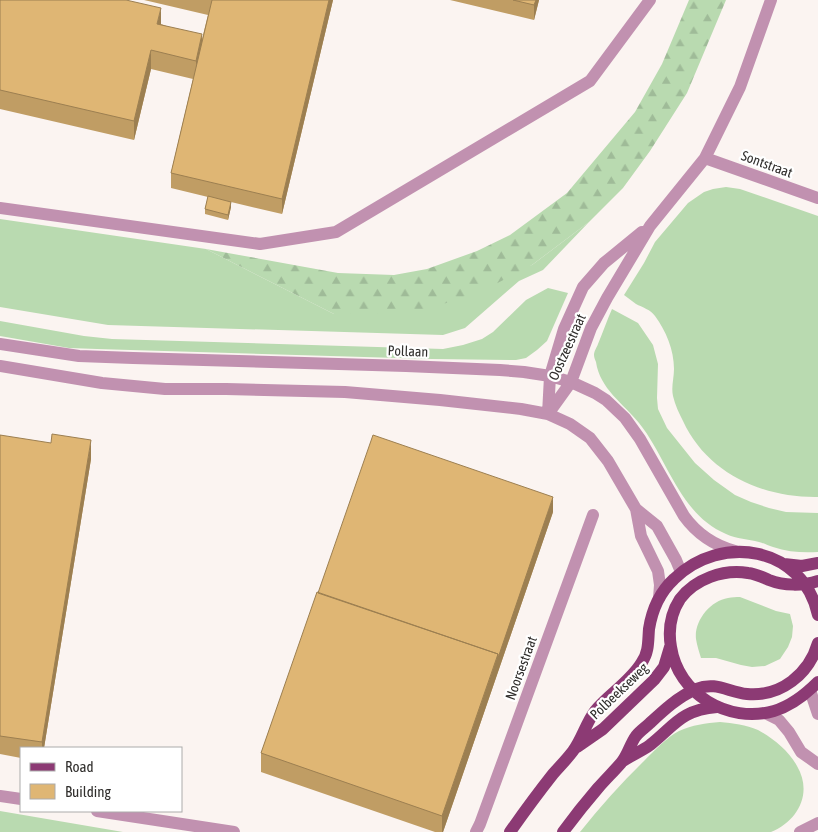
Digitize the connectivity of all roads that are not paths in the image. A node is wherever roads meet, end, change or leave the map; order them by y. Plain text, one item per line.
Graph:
1 (650, 0) edge
2 (771, 0) edge
3 (705, 158) junction
4 (818, 198) edge
5 (0, 208) edge
6 (650, 226) junction
7 (0, 344) edge
8 (0, 366) edge
9 (550, 376) junction
10 (571, 382) junction
11 (548, 414) junction
12 (636, 509) junction
13 (593, 515) dead end
14 (735, 551) junction
15 (818, 563) edge
16 (781, 564) junction
17 (681, 572) junction
18 (818, 581) edge
19 (804, 584) junction
20 (659, 598) junction
21 (681, 598) junction
22 (818, 615) edge
23 (818, 643) edge
24 (670, 644) junction
25 (808, 665) junction
26 (814, 686) edge
27 (693, 690) junction
28 (716, 707) junction
29 (765, 713) junction
30 (818, 714) edge
31 (574, 750) junction
32 (623, 761) junction
33 (818, 764) edge
34 (0, 796) edge
35 (20, 799) edge
36 (104, 812) edge
37 (818, 823) edge
38 (234, 832) edge
39 (476, 832) edge
40 (510, 832) edge
41 (563, 832) edge
42 (800, 832) edge

1 - 5 street
2 - 3 street, Oostzeestraat
3 - 4 street, Sontstraat
3 - 6 street, Oostzeestraat
6 - 9 street, Oostzeestraat
6 - 10 street, Oostzeestraat
7 - 9 street, Pollaan
8 - 11 street
9 - 10 street, Pollaan
9 - 11 street, Oostzeestraat
10 - 11 street, Oostzeestraat
10 - 14 street, Pollaan
11 - 12 street
12 - 17 street
12 - 20 street
13 - 39 street, Noorsestraat
14 - 16 main road, Polbeekseweg
14 - 17 main road, Polbeekseweg
15 - 16 main road
16 - 19 main road
17 - 20 main road, Polbeekseweg
17 - 21 main road
18 - 19 main road
19 - 21 main road
19 - 22 main road
20 - 31 main road, Polbeekseweg
21 - 24 main road
23 - 25 main road
24 - 27 main road
24 - 31 main road, Polbeekseweg
25 - 26 main road
25 - 27 main road
26 - 29 main road
26 - 30 street
27 - 28 main road
27 - 32 main road
28 - 29 main road
28 - 32 main road
29 - 33 street
31 - 40 main road, Polbeekseweg
32 - 41 main road
34 - 35 street
36 - 38 street
37 - 42 street

